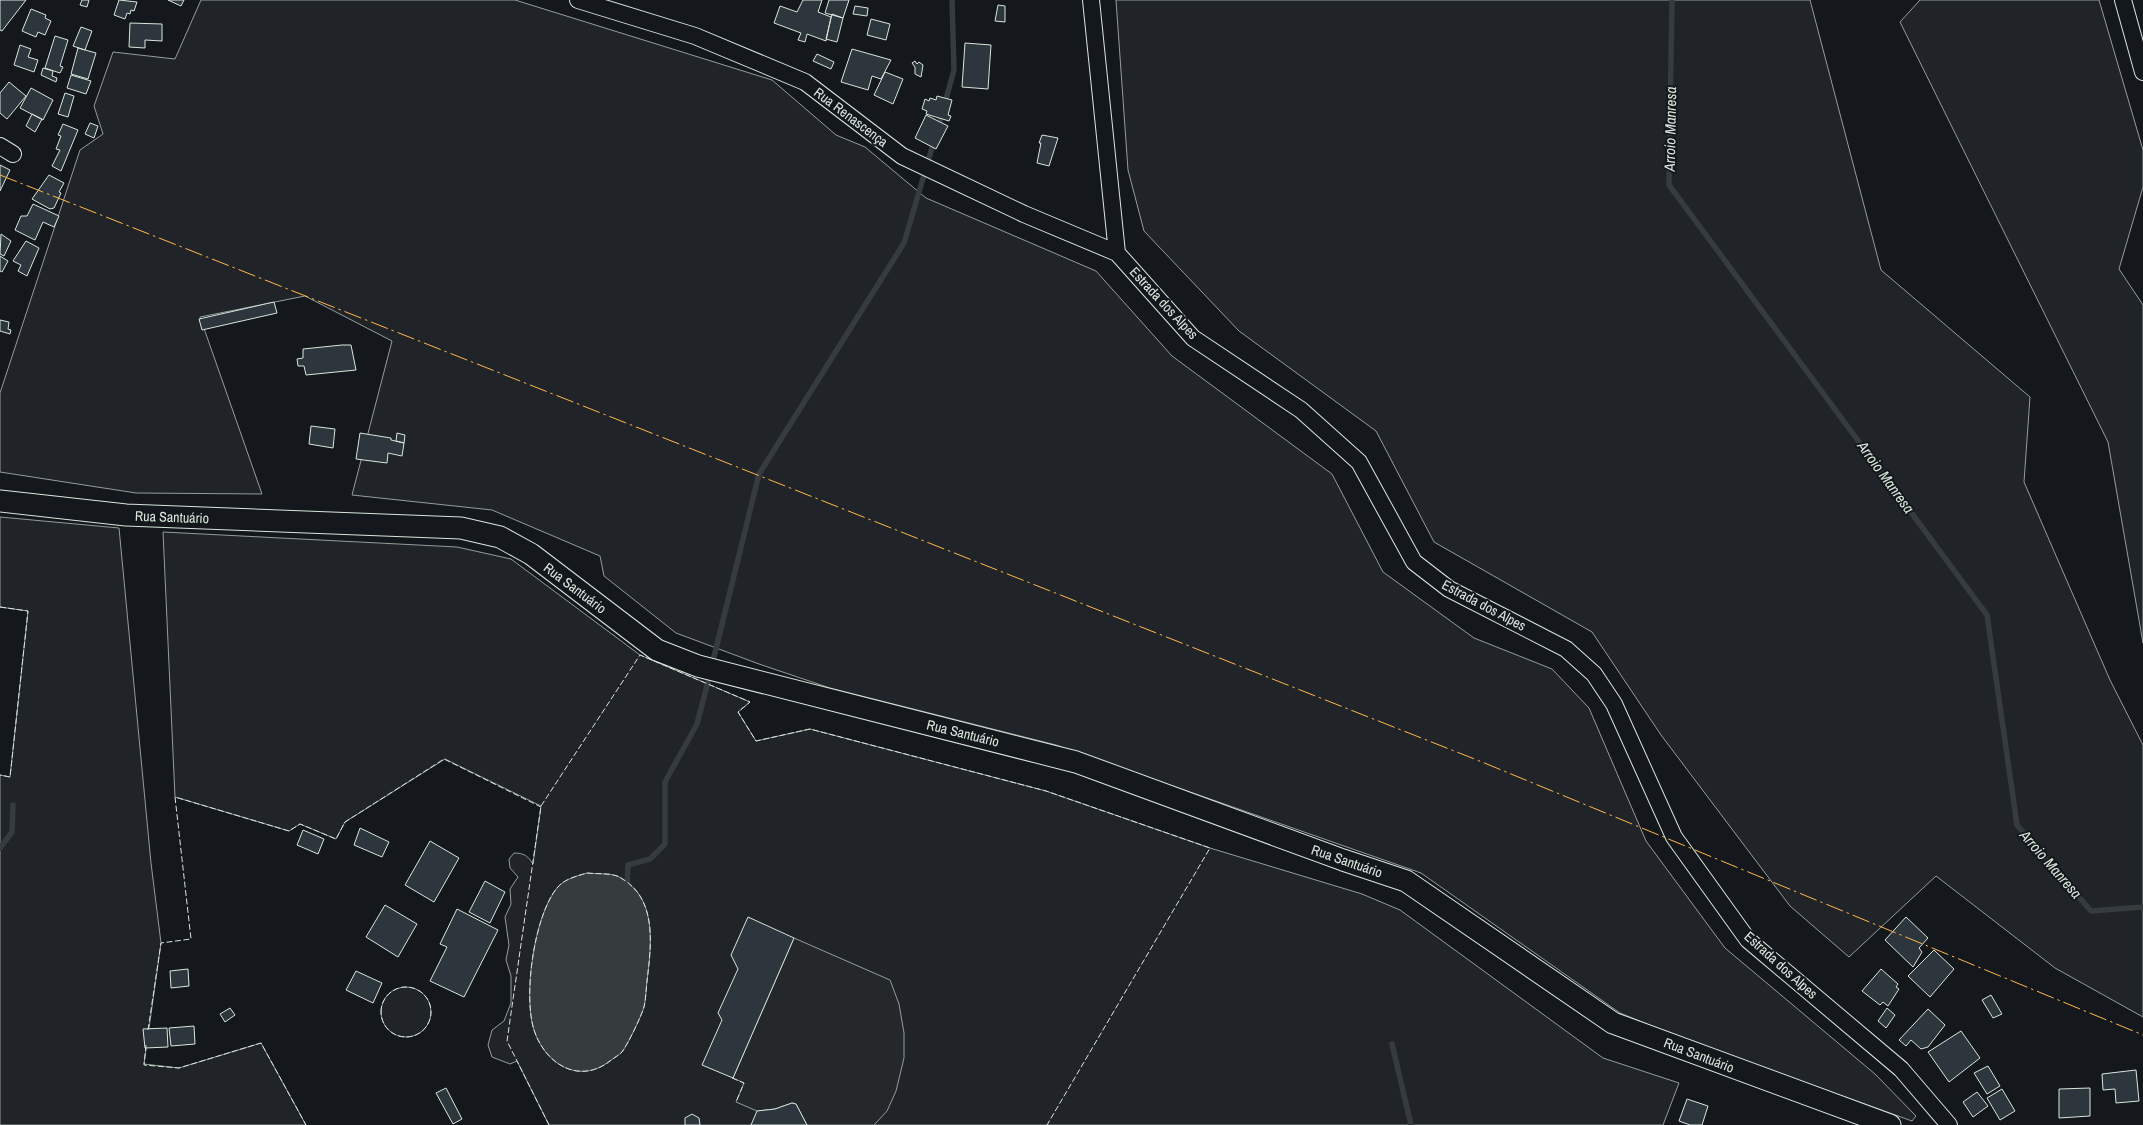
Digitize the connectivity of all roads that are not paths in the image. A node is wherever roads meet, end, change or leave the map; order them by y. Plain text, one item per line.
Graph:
1 (578, 0) edge
2 (1091, 0) edge
3 (2123, 0) edge
4 (2143, 72) edge
5 (1117, 253) junction
6 (0, 501) edge
7 (1890, 1125) edge
8 (1949, 1125) edge

1 - 5 street, Rua Renascença
2 - 5 street
3 - 4 street
5 - 8 street, Estrada dos Alpes
6 - 7 street, Rua Santuário

